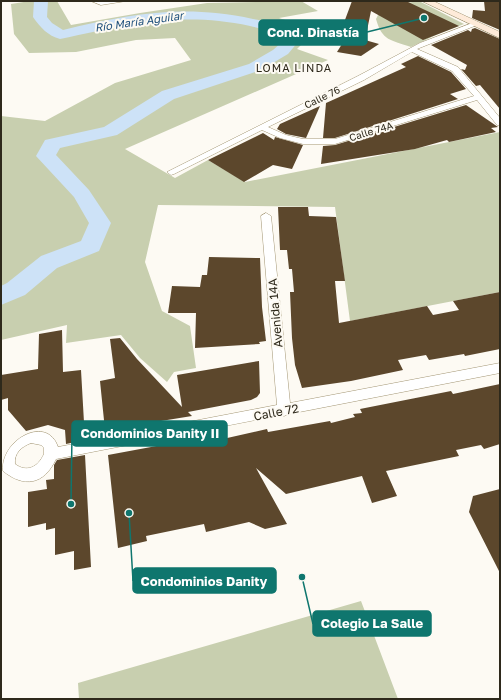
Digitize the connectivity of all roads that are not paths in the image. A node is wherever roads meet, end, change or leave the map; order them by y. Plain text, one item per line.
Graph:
1 (123, 1) edge
2 (95, 2) edge
3 (431, 2) edge
4 (474, 24) junction
5 (500, 35) edge
6 (414, 50) junction
7 (479, 97) junction
8 (500, 123) edge
9 (262, 127) junction
10 (170, 172) dead end
11 (266, 216) dead end
12 (500, 368) edge
13 (284, 411) junction
14 (52, 454) dead end

1 - 2 street
3 - 4 main road
4 - 5 main road
4 - 6 street, Calle 76
6 - 7 street
6 - 9 street, Calle 76
7 - 8 street
7 - 9 street, Calle 74A
9 - 10 street, Calle 76
11 - 13 street, Avenida 14A
12 - 13 street, Calle 72
13 - 14 street, Calle 72

